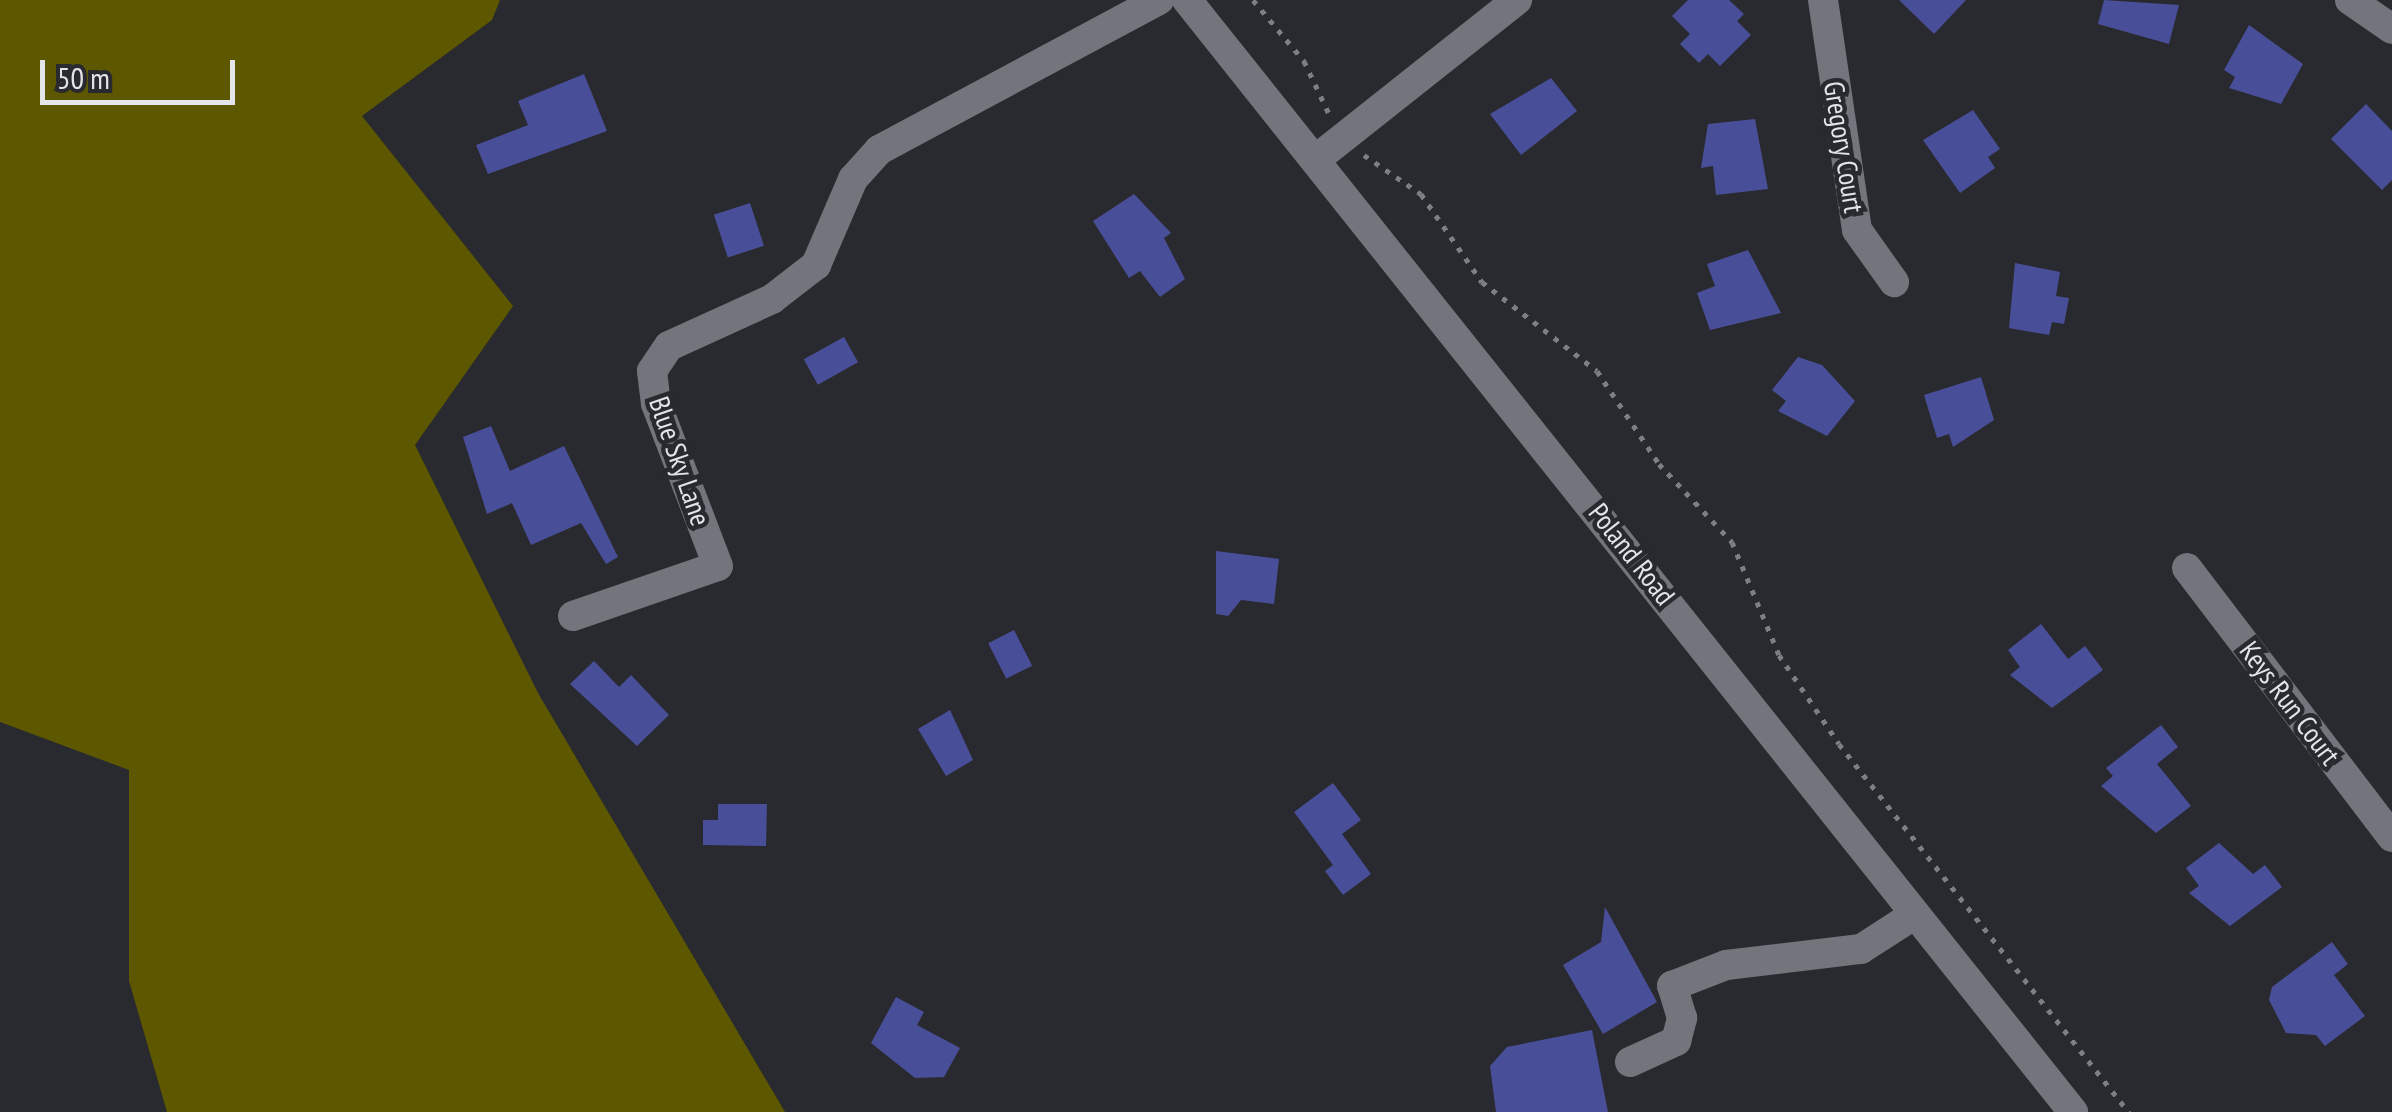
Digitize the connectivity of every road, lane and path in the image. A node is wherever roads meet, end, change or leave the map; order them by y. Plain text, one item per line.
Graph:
1 (1159, 0) edge
2 (1186, 0) edge
3 (1253, 0) edge
4 (1517, 0) edge
5 (1822, 0) edge
6 (2350, 0) edge
7 (2392, 29) edge
8 (1346, 136) junction
9 (1315, 160) junction
10 (1894, 282) dead end
11 (2188, 568) dead end
12 (573, 616) dead end
13 (2392, 837) edge
14 (1914, 916) junction
15 (1630, 1062) dead end
16 (2073, 1112) edge
17 (2130, 1112) edge

1 - 12 street, Blue Sky Lane
2 - 9 street, Poland Road
3 - 8 path
4 - 8 street
5 - 10 street, Gregory Court
6 - 7 street
8 - 9 street
8 - 17 path
9 - 14 street, Poland Road
11 - 13 street, Keys Run Court
14 - 15 street
14 - 16 street, Poland Road

